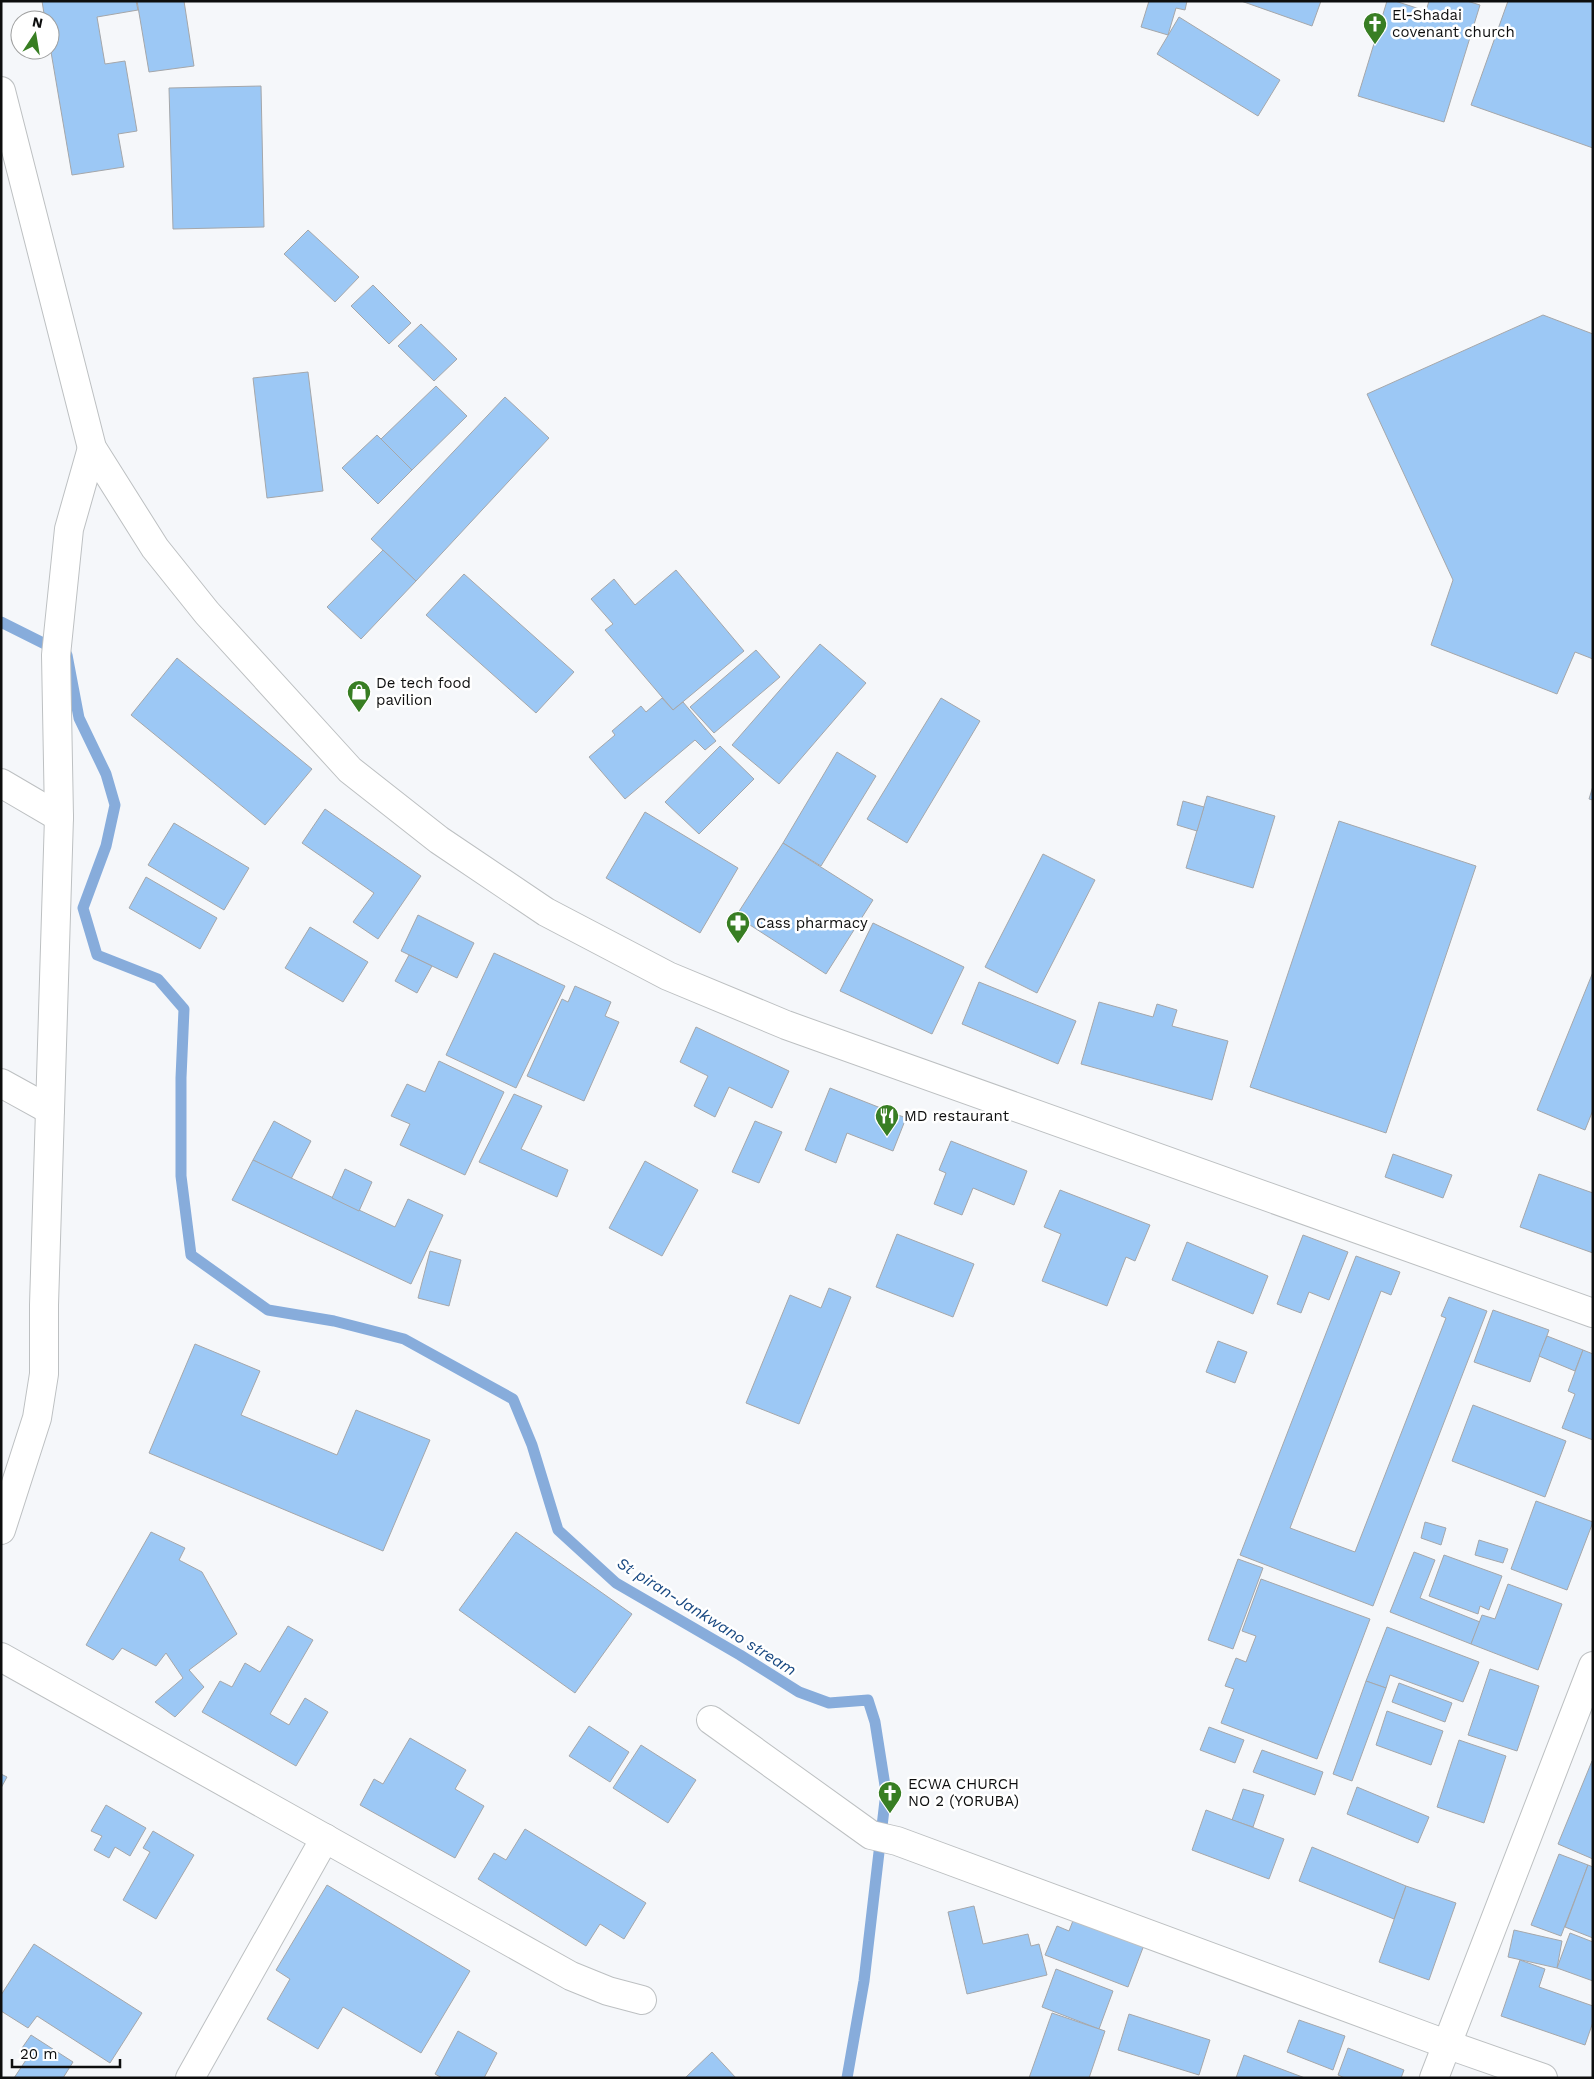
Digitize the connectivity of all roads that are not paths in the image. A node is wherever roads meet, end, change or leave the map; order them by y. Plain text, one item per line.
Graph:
1 (1, 91) edge
2 (92, 448) junction
3 (1, 783) edge
4 (59, 817) junction
5 (1, 1083) edge
6 (50, 1110) junction
7 (1593, 1313) edge
8 (1, 1530) edge
9 (1, 1657) edge
10 (1593, 1666) edge
11 (711, 1720) dead end
12 (325, 1838) junction
13 (642, 2000) dead end
14 (1446, 2044) junction
15 (190, 2078) edge
16 (1434, 2078) edge
17 (1543, 2078) edge

1 - 2 street
2 - 4 street
2 - 7 street
3 - 4 street
4 - 6 street
5 - 6 street
6 - 8 street
9 - 12 street
10 - 14 street
11 - 14 street
12 - 13 street
12 - 15 street
14 - 16 street
14 - 17 street

